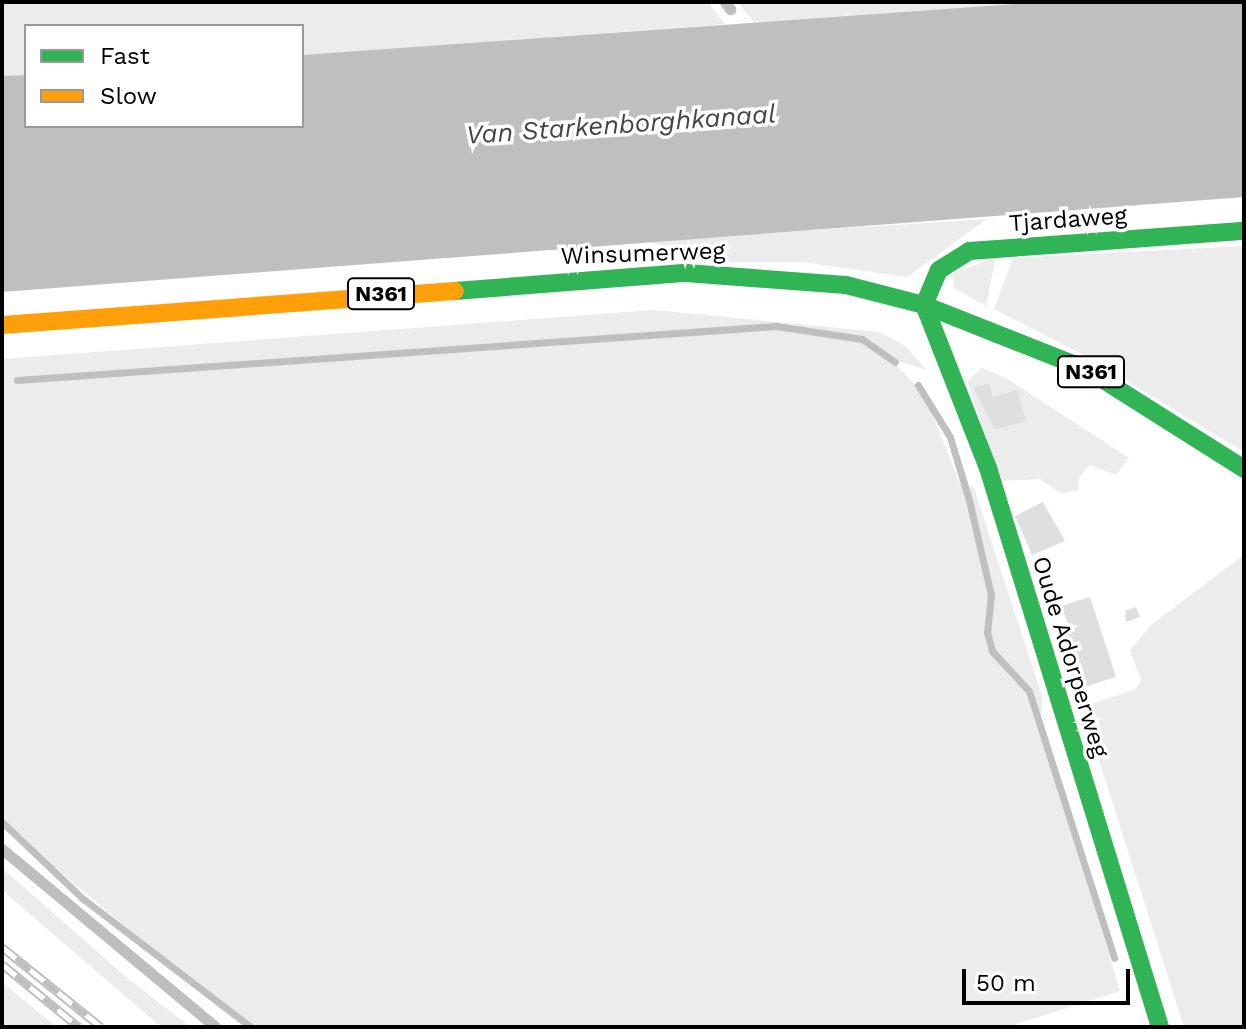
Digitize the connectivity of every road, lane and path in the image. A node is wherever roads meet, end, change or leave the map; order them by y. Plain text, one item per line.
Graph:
1 (1244, 231) edge
2 (924, 305) junction
3 (2, 325) edge
4 (1244, 469) edge
5 (2, 849) edge
6 (216, 1027) edge
7 (1160, 1027) edge

1 - 2 main road, Tjardaweg
2 - 3 main road, Winsumerweg / N361
2 - 4 main road, Winsumerweg / N361
2 - 7 main road, Oude Adorperweg
5 - 6 lane

